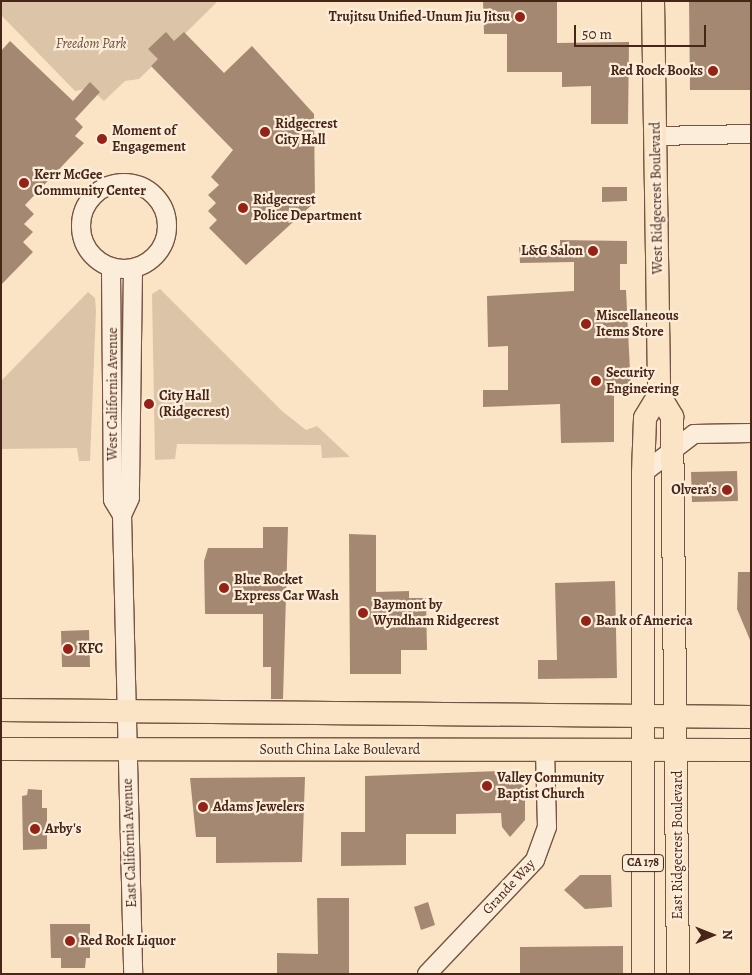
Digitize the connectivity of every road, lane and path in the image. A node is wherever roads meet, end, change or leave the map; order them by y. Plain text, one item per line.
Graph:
1 (653, 1) edge
2 (751, 134) edge
3 (656, 136) junction
4 (111, 270) junction
5 (133, 270) junction
6 (660, 395) junction
7 (751, 433) edge
8 (673, 450) junction
9 (643, 473) junction
10 (122, 515) junction
11 (1, 710) edge
12 (127, 711) junction
13 (678, 717) junction
14 (751, 717) edge
15 (642, 718) junction
16 (1, 750) edge
17 (545, 750) junction
18 (751, 750) edge
19 (128, 751) junction
20 (678, 752) junction
21 (642, 753) junction
22 (134, 974) edge
23 (427, 974) edge
24 (643, 974) edge
25 (678, 974) edge

1 - 3 main road, West Ridgecrest Boulevard
2 - 3 street
3 - 6 main road, West Ridgecrest Boulevard
4 - 5 street
4 - 5 street
4 - 10 street, West California Avenue
5 - 10 street, West California Avenue
6 - 8 main road, West Ridgecrest Boulevard
6 - 9 main road
7 - 8 street
8 - 9 street
8 - 13 main road, West Ridgecrest Boulevard
9 - 15 main road
10 - 12 street, West California Avenue
11 - 12 main road
12 - 15 main road
12 - 19 street, East California Avenue
13 - 14 main road
13 - 15 main road
13 - 20 main road, East Ridgecrest Boulevard
15 - 21 main road, CA 178
16 - 19 main road, South China Lake Boulevard
17 - 19 main road, South China Lake Boulevard
17 - 21 main road, South China Lake Boulevard
17 - 23 street, Grande Way
18 - 20 main road, South China Lake Boulevard
19 - 22 street, East California Avenue
20 - 21 main road, South China Lake Boulevard
20 - 25 main road, East Ridgecrest Boulevard / CA 178
21 - 24 main road, CA 178

